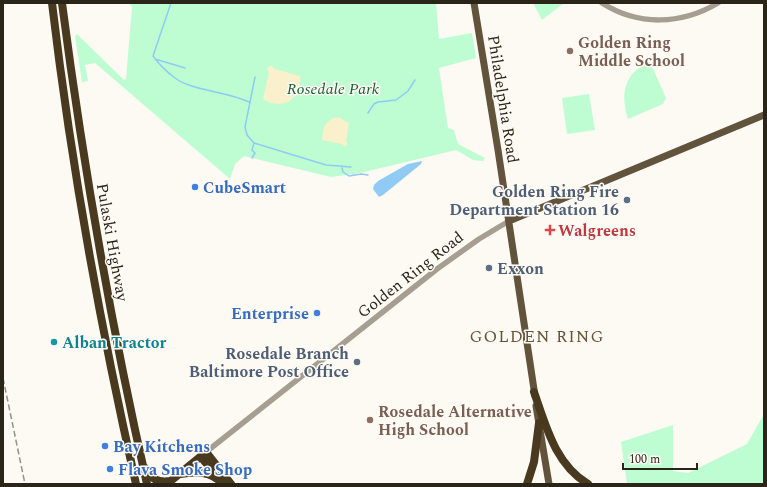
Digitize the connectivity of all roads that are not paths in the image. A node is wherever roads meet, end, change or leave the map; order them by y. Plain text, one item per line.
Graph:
1 (52, 3) edge
2 (62, 3) edge
3 (474, 3) edge
4 (602, 3) edge
5 (718, 3) edge
6 (764, 115) edge
7 (509, 221) junction
8 (534, 392) junction
9 (539, 423) junction
10 (128, 452) junction
11 (203, 455) junction
12 (141, 460) junction
13 (178, 475) junction
14 (168, 483) edge
15 (222, 483) edge
16 (131, 484) edge
17 (136, 484) edge
18 (147, 484) edge
19 (231, 484) edge
20 (527, 484) edge
21 (549, 484) edge
22 (588, 484) edge

1 - 10 highway, Pulaski Highway
2 - 12 highway, Pulaski Highway
3 - 7 main road, Philadelphia Road
4 - 5 street
6 - 7 main road, Golden Ring Road
7 - 8 main road, Philadelphia Road
7 - 11 street, Golden Ring Road
8 - 9 main road, Philadelphia Road
8 - 22 highway
9 - 20 highway
9 - 21 main road, Philadelphia Road
10 - 16 highway
10 - 17 highway, Pulaski Highway
11 - 13 highway, Golden Ring Road
11 - 15 highway
11 - 19 highway
12 - 14 highway
12 - 18 highway, Pulaski Highway
13 - 14 highway, Golden Ring Road
13 - 15 highway

